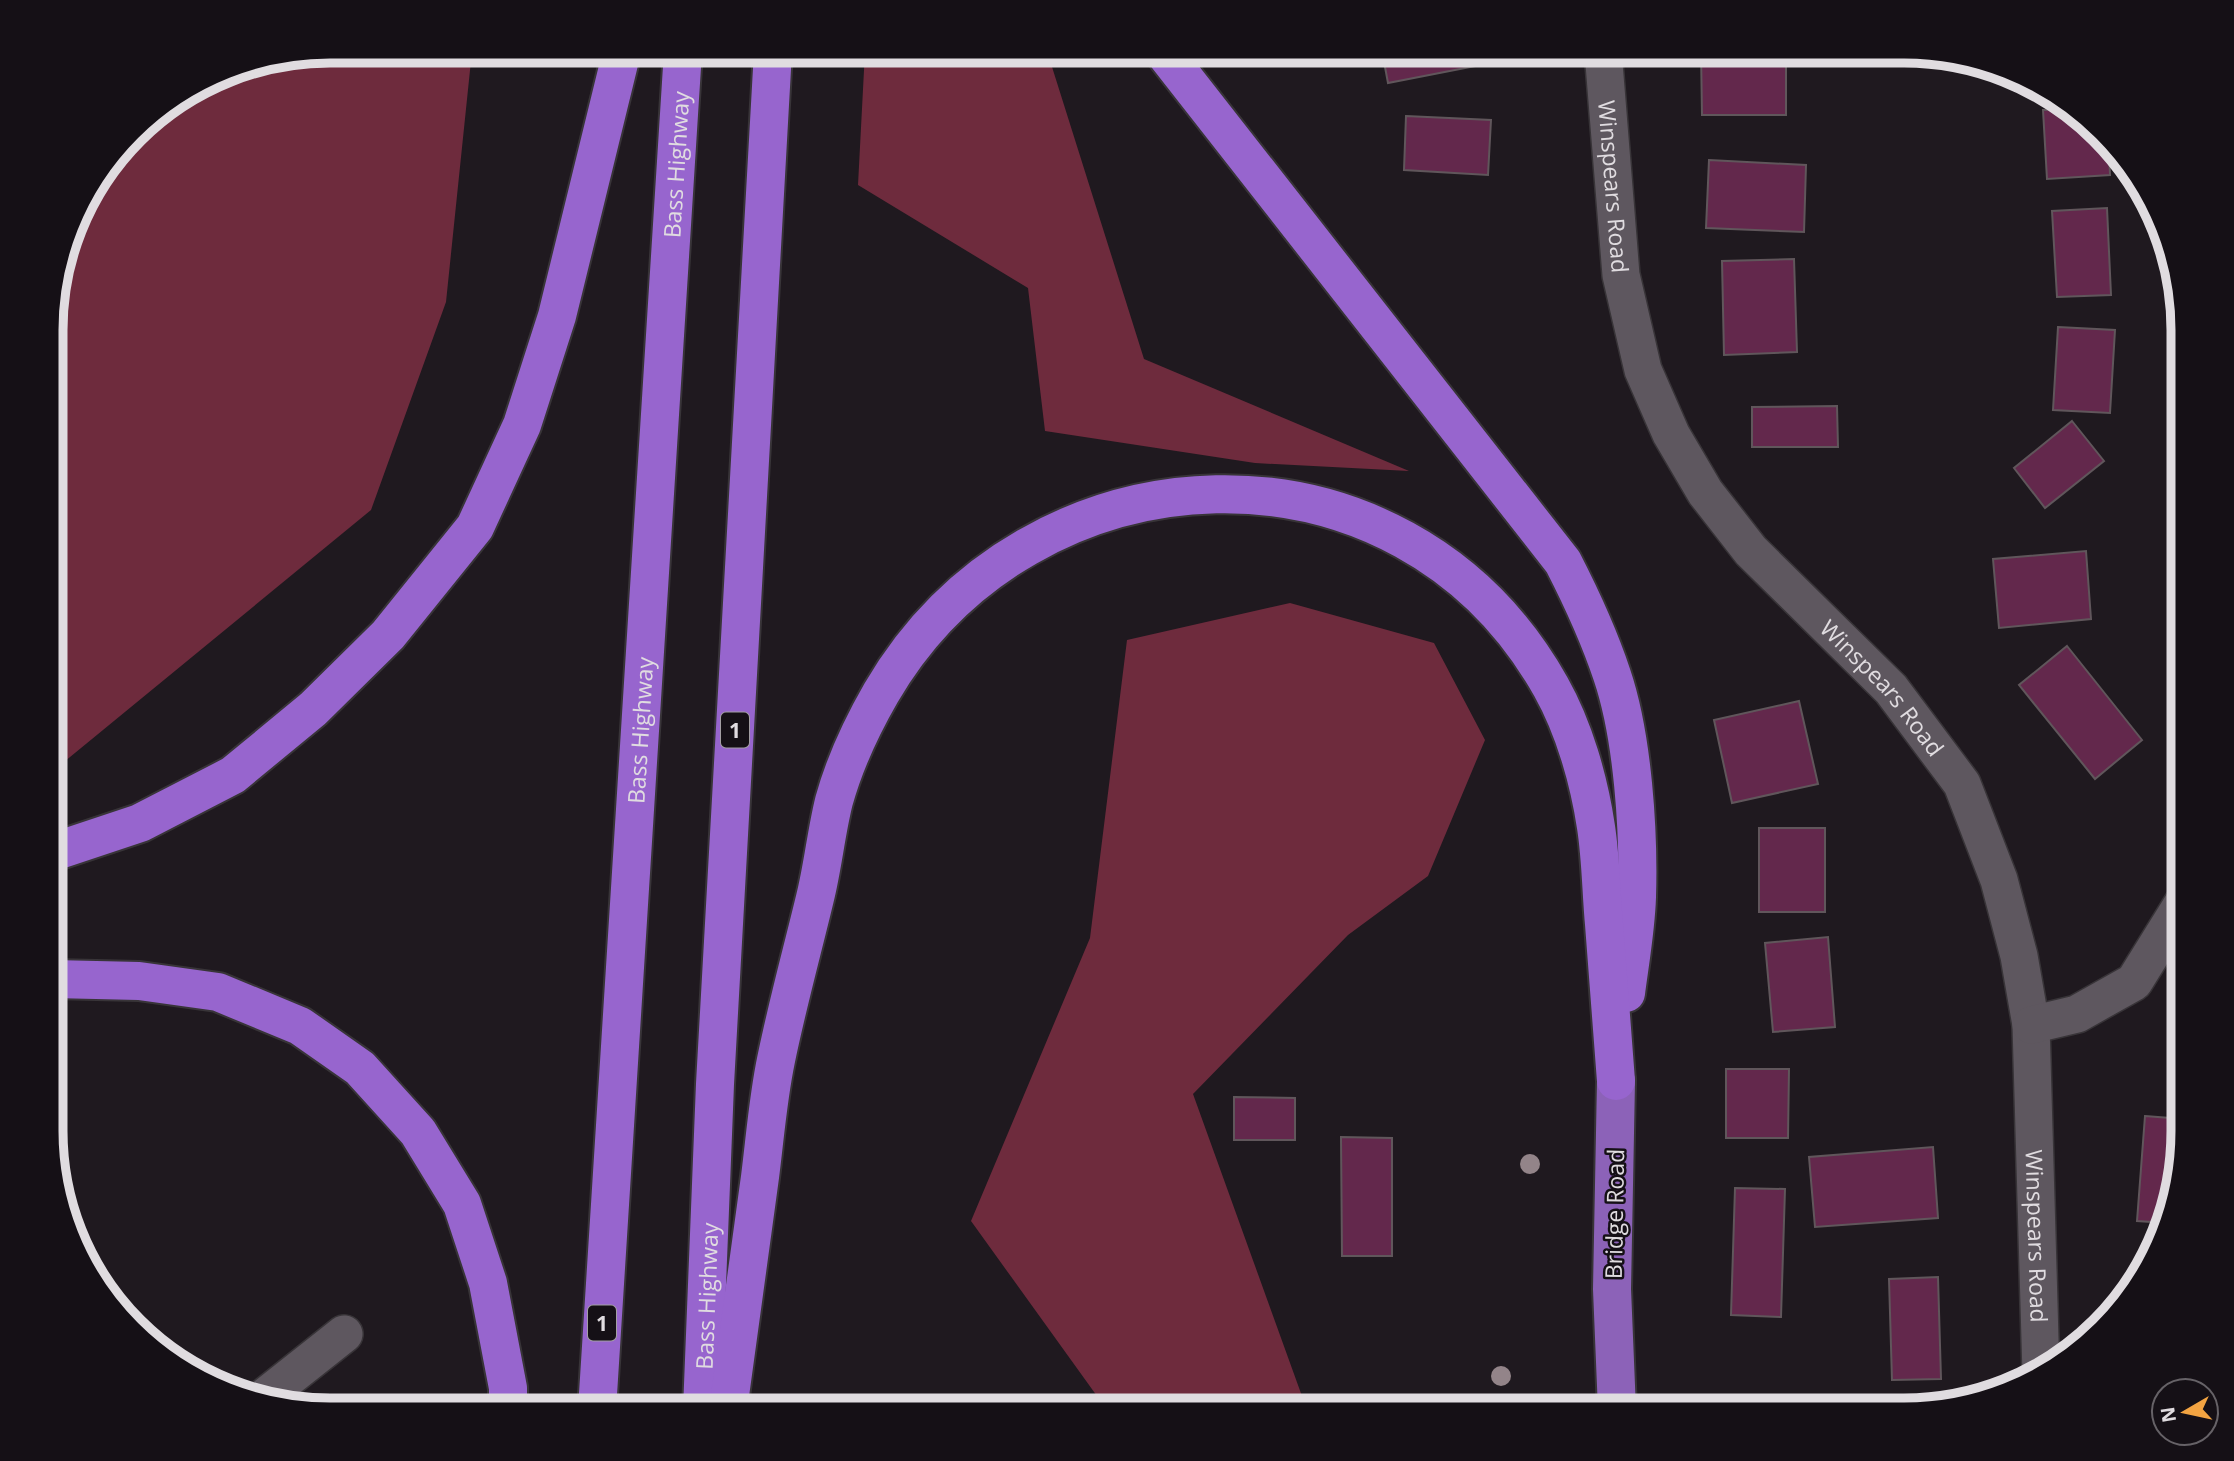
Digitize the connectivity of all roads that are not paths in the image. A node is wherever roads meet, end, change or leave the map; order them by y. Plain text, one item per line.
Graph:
1 (619, 63) edge
2 (682, 63) edge
3 (771, 63) edge
4 (1172, 63) edge
5 (1604, 63) edge
6 (63, 849) edge
7 (2171, 922) edge
8 (63, 979) edge
9 (2031, 1026) junction
10 (1616, 1081) junction
11 (344, 1334) dead end
12 (1613, 1346) junction
13 (2041, 1360) edge
14 (271, 1391) edge
15 (508, 1398) edge
16 (598, 1398) edge
17 (702, 1398) edge
18 (730, 1398) edge
19 (1607, 1398) edge
20 (1616, 1398) edge

1 - 6 highway
2 - 16 highway, Bass Highway / 1
3 - 17 highway, Bass Highway / 1
4 - 10 highway
5 - 9 street, Winspears Road
7 - 9 street
8 - 15 highway
9 - 13 street, Winspears Road
10 - 12 highway, Bridge Road
10 - 18 highway
11 - 14 street
12 - 19 highway, Bridge Road
12 - 20 highway, Bridge Road

